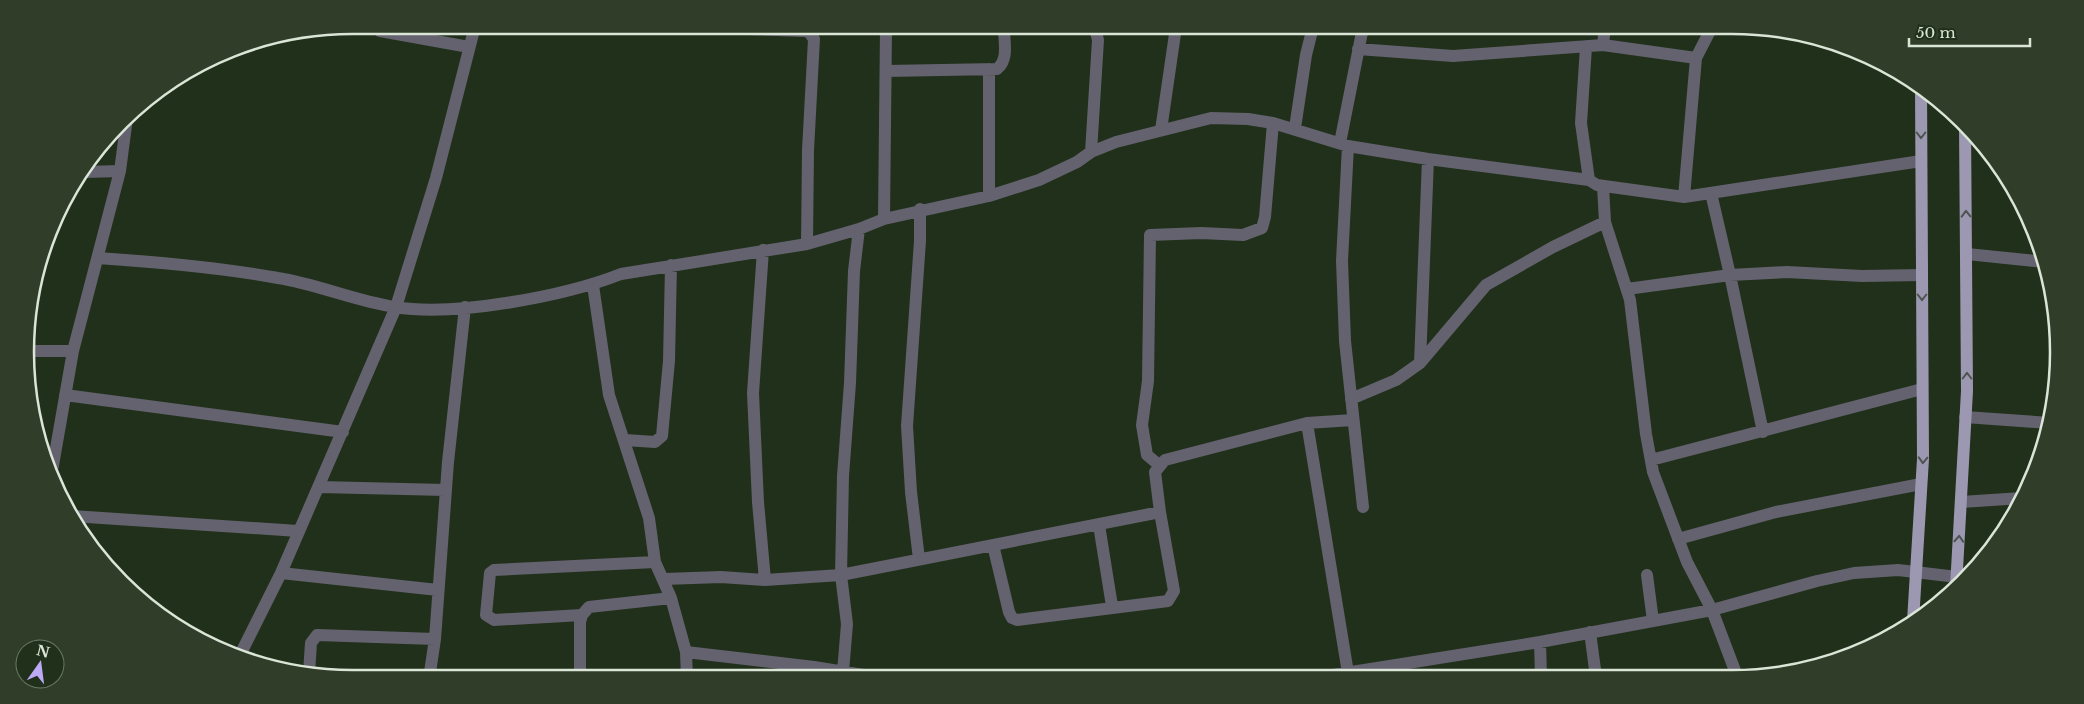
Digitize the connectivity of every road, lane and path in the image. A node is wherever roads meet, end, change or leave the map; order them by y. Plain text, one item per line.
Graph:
1 (398, 34) edge
2 (473, 34) edge
3 (810, 34) edge
4 (886, 34) edge
5 (1004, 34) edge
6 (1096, 34) edge
7 (1175, 34) edge
8 (1311, 34) edge
9 (1361, 34) edge
10 (1604, 34) edge
11 (1708, 34) edge
12 (1603, 45) junction
13 (469, 46) junction
14 (1586, 47) junction
15 (1358, 49) junction
16 (1696, 58) junction
17 (989, 69) junction
18 (886, 71) junction
19 (1921, 96) edge
20 (1273, 122) junction
21 (126, 128) edge
22 (1295, 128) junction
23 (1161, 130) junction
24 (1965, 136) edge
25 (1344, 145) junction
26 (1091, 152) junction
27 (1428, 159) junction
28 (1921, 161) junction
29 (120, 171) junction
30 (89, 172) edge
31 (1589, 180) junction
32 (1603, 186) junction
33 (1711, 193) junction
34 (989, 196) junction
35 (1684, 197) junction
36 (920, 210) junction
37 (884, 219) junction
38 (1605, 222) junction
39 (859, 229) junction
40 (807, 244) junction
41 (763, 250) junction
42 (1966, 254) junction
43 (98, 258) junction
44 (2036, 261) edge
45 (672, 266) junction
46 (1730, 275) junction
47 (1922, 275) junction
48 (593, 285) junction
49 (1627, 289) junction
50 (396, 307) junction
51 (464, 307) junction
52 (34, 351) edge
53 (73, 351) junction
54 (1420, 362) junction
55 (1922, 389) junction
56 (65, 395) junction
57 (1350, 399) junction
58 (1965, 417) junction
59 (1353, 420) junction
60 (2042, 422) edge
61 (1308, 423) junction
62 (343, 432) junction
63 (1763, 432) junction
64 (625, 440) junction
65 (1651, 460) junction
66 (54, 462) edge
67 (1159, 465) junction
68 (1922, 484) junction
69 (319, 487) junction
70 (446, 490) junction
71 (2014, 499) edge
72 (1961, 502) junction
73 (1363, 507) dead end
74 (1160, 512) junction
75 (79, 516) edge
76 (1099, 525) junction
77 (298, 531) junction
78 (1678, 540) junction
79 (993, 545) junction
80 (919, 559) junction
81 (655, 562) junction
82 (281, 572) junction
83 (1917, 572) junction
84 (841, 575) junction
85 (1647, 575) dead end
86 (1957, 577) edge
87 (664, 578) junction
88 (765, 580) junction
89 (1953, 581) edge
90 (438, 590) junction
91 (671, 598) junction
92 (1112, 606) junction
93 (1712, 610) junction
94 (1914, 613) edge
95 (582, 615) junction
96 (1653, 621) junction
97 (1590, 632) junction
98 (435, 638) junction
99 (1540, 642) junction
100 (243, 650) edge
101 (686, 652) junction
102 (309, 668) edge
103 (430, 670) edge
104 (580, 670) edge
105 (687, 670) edge
106 (795, 670) edge
107 (843, 670) edge
108 (1354, 670) edge
109 (1378, 670) edge
110 (1541, 670) edge
111 (1595, 670) edge
112 (1735, 670) edge

1 - 13 street
2 - 13 street
3 - 40 street
4 - 18 street
5 - 17 street
6 - 26 street
7 - 23 street
8 - 22 street
9 - 15 street
10 - 12 street
11 - 16 street
12 - 14 street
12 - 16 street
13 - 50 street
14 - 15 street
14 - 31 street
15 - 25 street
16 - 35 street
17 - 18 street
17 - 34 street
18 - 37 street
19 -> 28 main road
20 - 22 street
20 - 23 street
20 - 67 street
21 - 29 street
22 - 25 street
23 - 26 street
42 -> 24 main road
25 - 27 street
25 - 57 street
26 - 34 street
27 - 31 street
27 - 54 street
28 - 33 street
28 - 47 main road
29 - 30 street
29 - 43 street
31 - 32 street
32 - 35 street
32 - 38 street
33 - 35 street
33 - 46 street
34 - 36 street
36 - 37 street
36 - 80 street
37 - 39 street
38 - 49 street
38 - 54 street
39 - 40 street
39 - 84 street
40 - 41 street
41 - 45 street
41 - 88 street
42 - 44 street
58 -> 42 main road
43 - 50 street
43 - 53 street
45 - 48 street
45 - 64 street
46 - 47 street
46 - 49 street
46 - 63 street
47 -> 55 main road
48 - 51 street
48 - 64 street
49 - 65 street
50 - 51 street
50 - 62 street
51 - 70 street
52 - 53 street
53 - 56 street
54 - 57 street
55 - 63 street
55 -> 68 main road
56 - 62 street
56 - 66 street
57 - 59 street
58 - 60 street
58 - 72 main road
59 - 61 street
59 - 73 street
61 - 67 street
61 - 108 street
62 - 69 street
63 - 65 street
64 - 81 street
65 - 78 street
67 - 74 street
68 - 78 street
68 - 83 main road
69 - 70 street
69 - 77 street
70 - 90 street
71 - 72 street
86 -> 72 main road
74 - 76 street
74 - 92 street
75 - 77 street
76 - 79 street
76 - 92 street
77 - 82 street
78 - 93 street
79 - 80 street
79 - 92 street
80 - 84 street
81 - 87 street
81 - 95 street
82 - 90 street
82 - 100 street
83 - 89 street
83 - 93 street
83 - 94 main road
84 - 88 street
84 - 107 street
85 - 96 street
87 - 88 street
87 - 91 street
90 - 98 street
91 - 95 street
91 - 101 street
93 - 96 street
93 - 112 street
95 - 104 street
96 - 97 street
97 - 99 street
97 - 111 street
98 - 102 street
98 - 103 street
99 - 109 street
99 - 110 street
101 - 105 street
101 - 106 street

